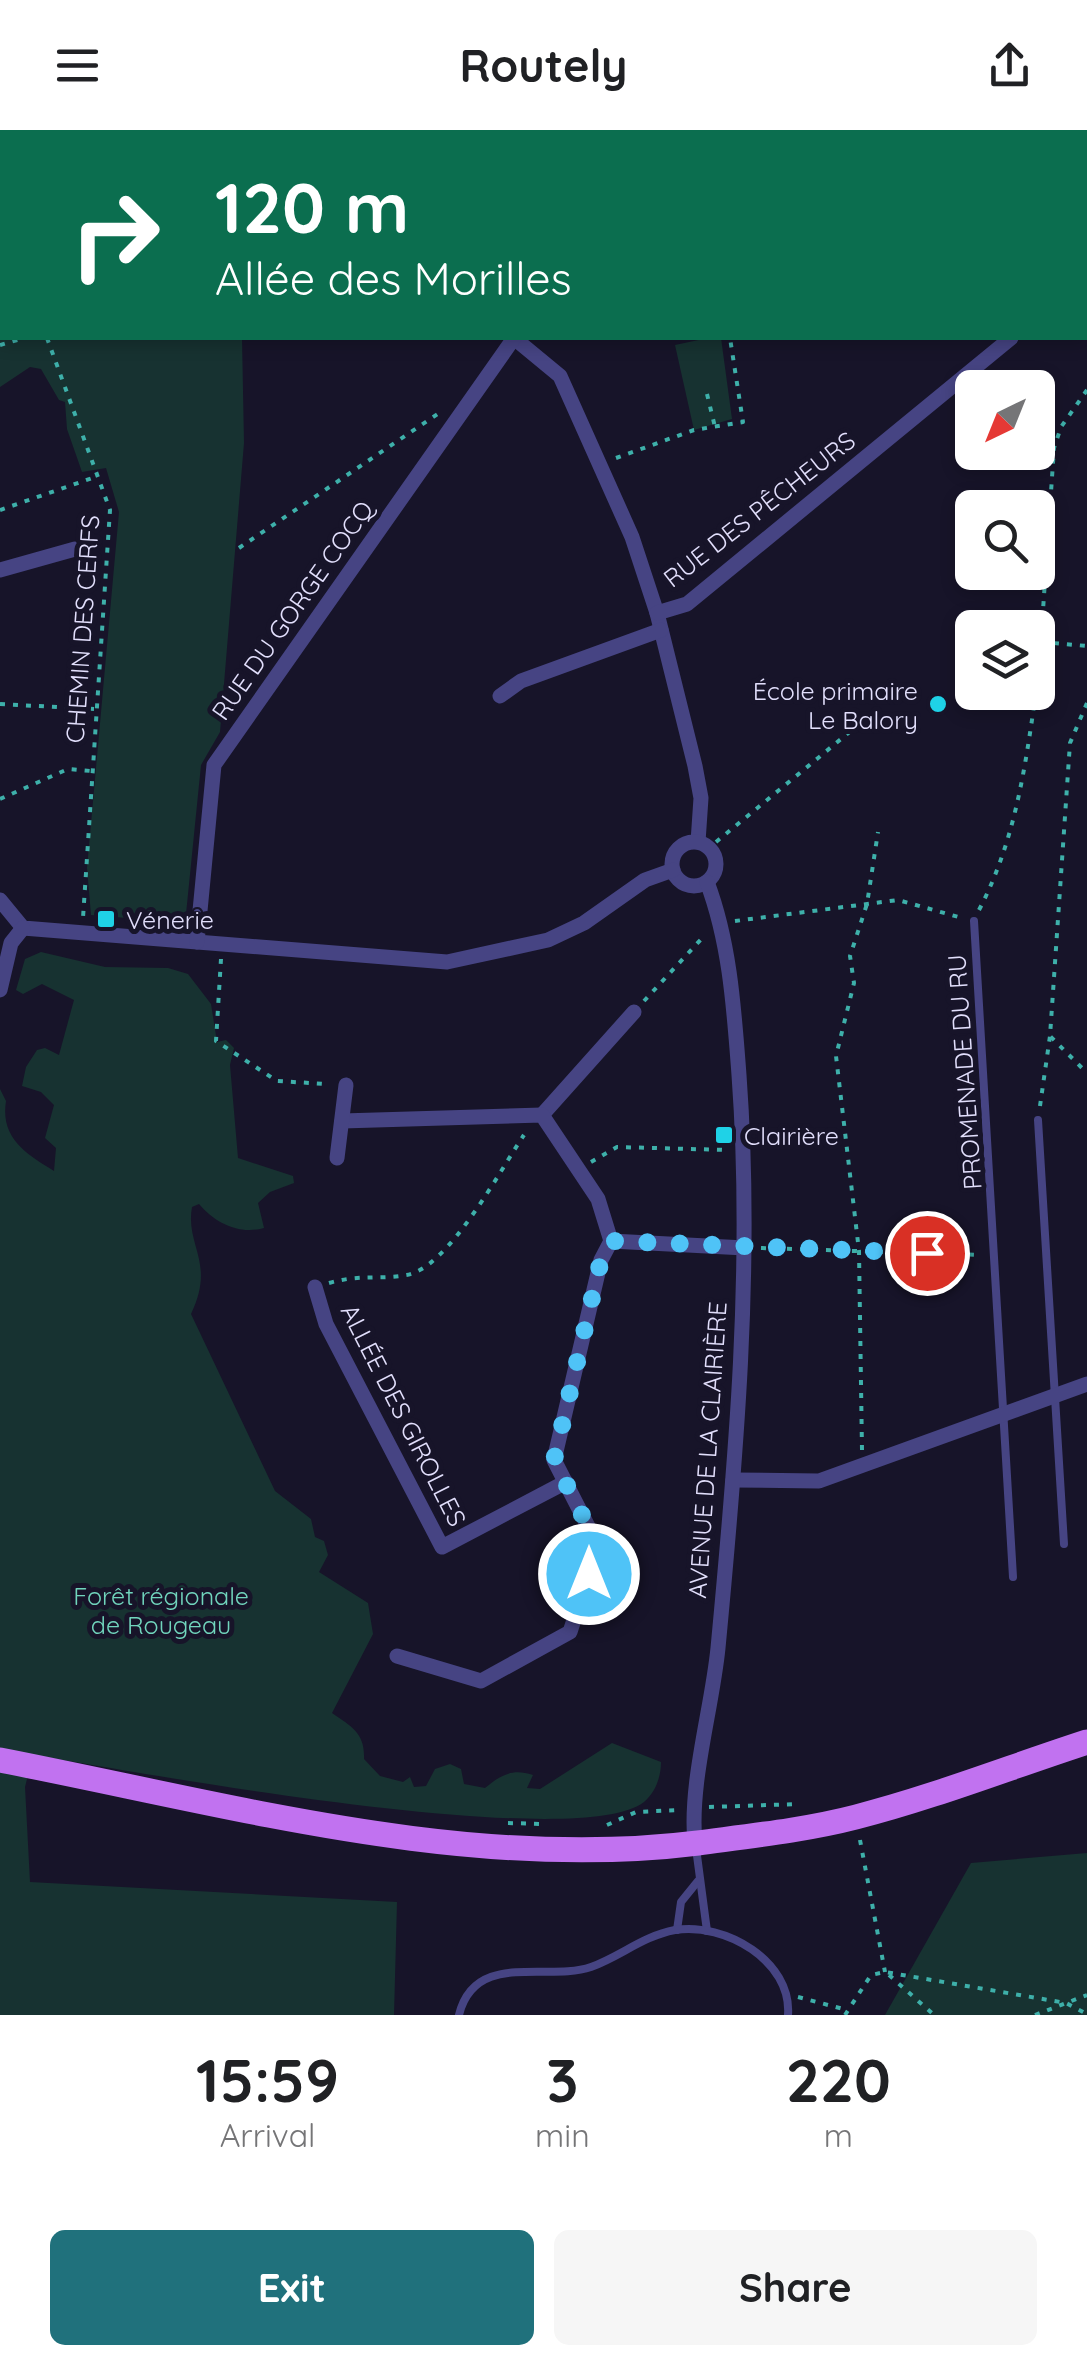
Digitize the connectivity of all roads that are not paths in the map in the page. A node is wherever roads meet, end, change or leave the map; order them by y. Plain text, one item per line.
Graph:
1 (513, 340) edge
2 (516, 340) edge
3 (1009, 340) edge
4 (75, 549) dead end
5 (0, 570) edge
6 (658, 613) junction
7 (662, 630) junction
8 (500, 696) dead end
9 (704, 845) junction
10 (673, 870) junction
11 (706, 882) junction
12 (0, 900) edge
13 (974, 921) road end
14 (23, 928) junction
15 (197, 942) junction
16 (0, 990) edge
17 (634, 1012) road end
18 (346, 1085) road end
19 (542, 1114) junction
20 (1038, 1120) road end
21 (342, 1121) junction
22 (337, 1158) dead end
23 (612, 1241) junction
24 (745, 1248) junction
25 (315, 1288) road end
26 (1087, 1384) edge
27 (1056, 1398) junction
28 (1004, 1417) junction
29 (733, 1480) junction
30 (566, 1482) junction
31 (1064, 1544) dead end
32 (1013, 1577) dead end
33 (396, 1656) dead end
34 (1087, 1742) edge
35 (0, 1760) edge
36 (696, 1843) junction
37 (698, 1881) junction
38 (677, 1930) junction
39 (708, 1930) junction
40 (459, 2015) edge
41 (788, 2015) edge

1 - 15 street, RUE DU GORGE COCQ
2 - 6 street
3 - 6 street, RUE DES PÊCHEURS
4 - 5 street
6 - 7 street
7 - 8 street
7 - 9 street
9 - 10 street
9 - 11 street
10 - 11 street
10 - 15 street
11 - 24 street, AVENUE DE LA CLAIRIÈRE
12 - 14 street
13 - 28 lane, PROMENADE DU RU
14 - 15 street
14 - 16 street
17 - 19 street
18 - 21 street
19 - 21 street
19 - 23 street
20 - 27 lane
21 - 22 street
23 - 24 street
23 - 30 street
24 - 29 street, AVENUE DE LA CLAIRIÈRE
25 - 30 street, ALLÉE DES GIROLLES
26 - 27 street
27 - 28 street
27 - 31 lane
28 - 29 street
28 - 32 lane, PROMENADE DU RU
29 - 36 street, AVENUE DE LA CLAIRIÈRE
30 - 33 street
34 - 36 main road
35 - 36 main road
36 - 37 lane
37 - 38 lane
37 - 39 lane
38 - 39 lane
38 - 40 lane
39 - 41 lane

